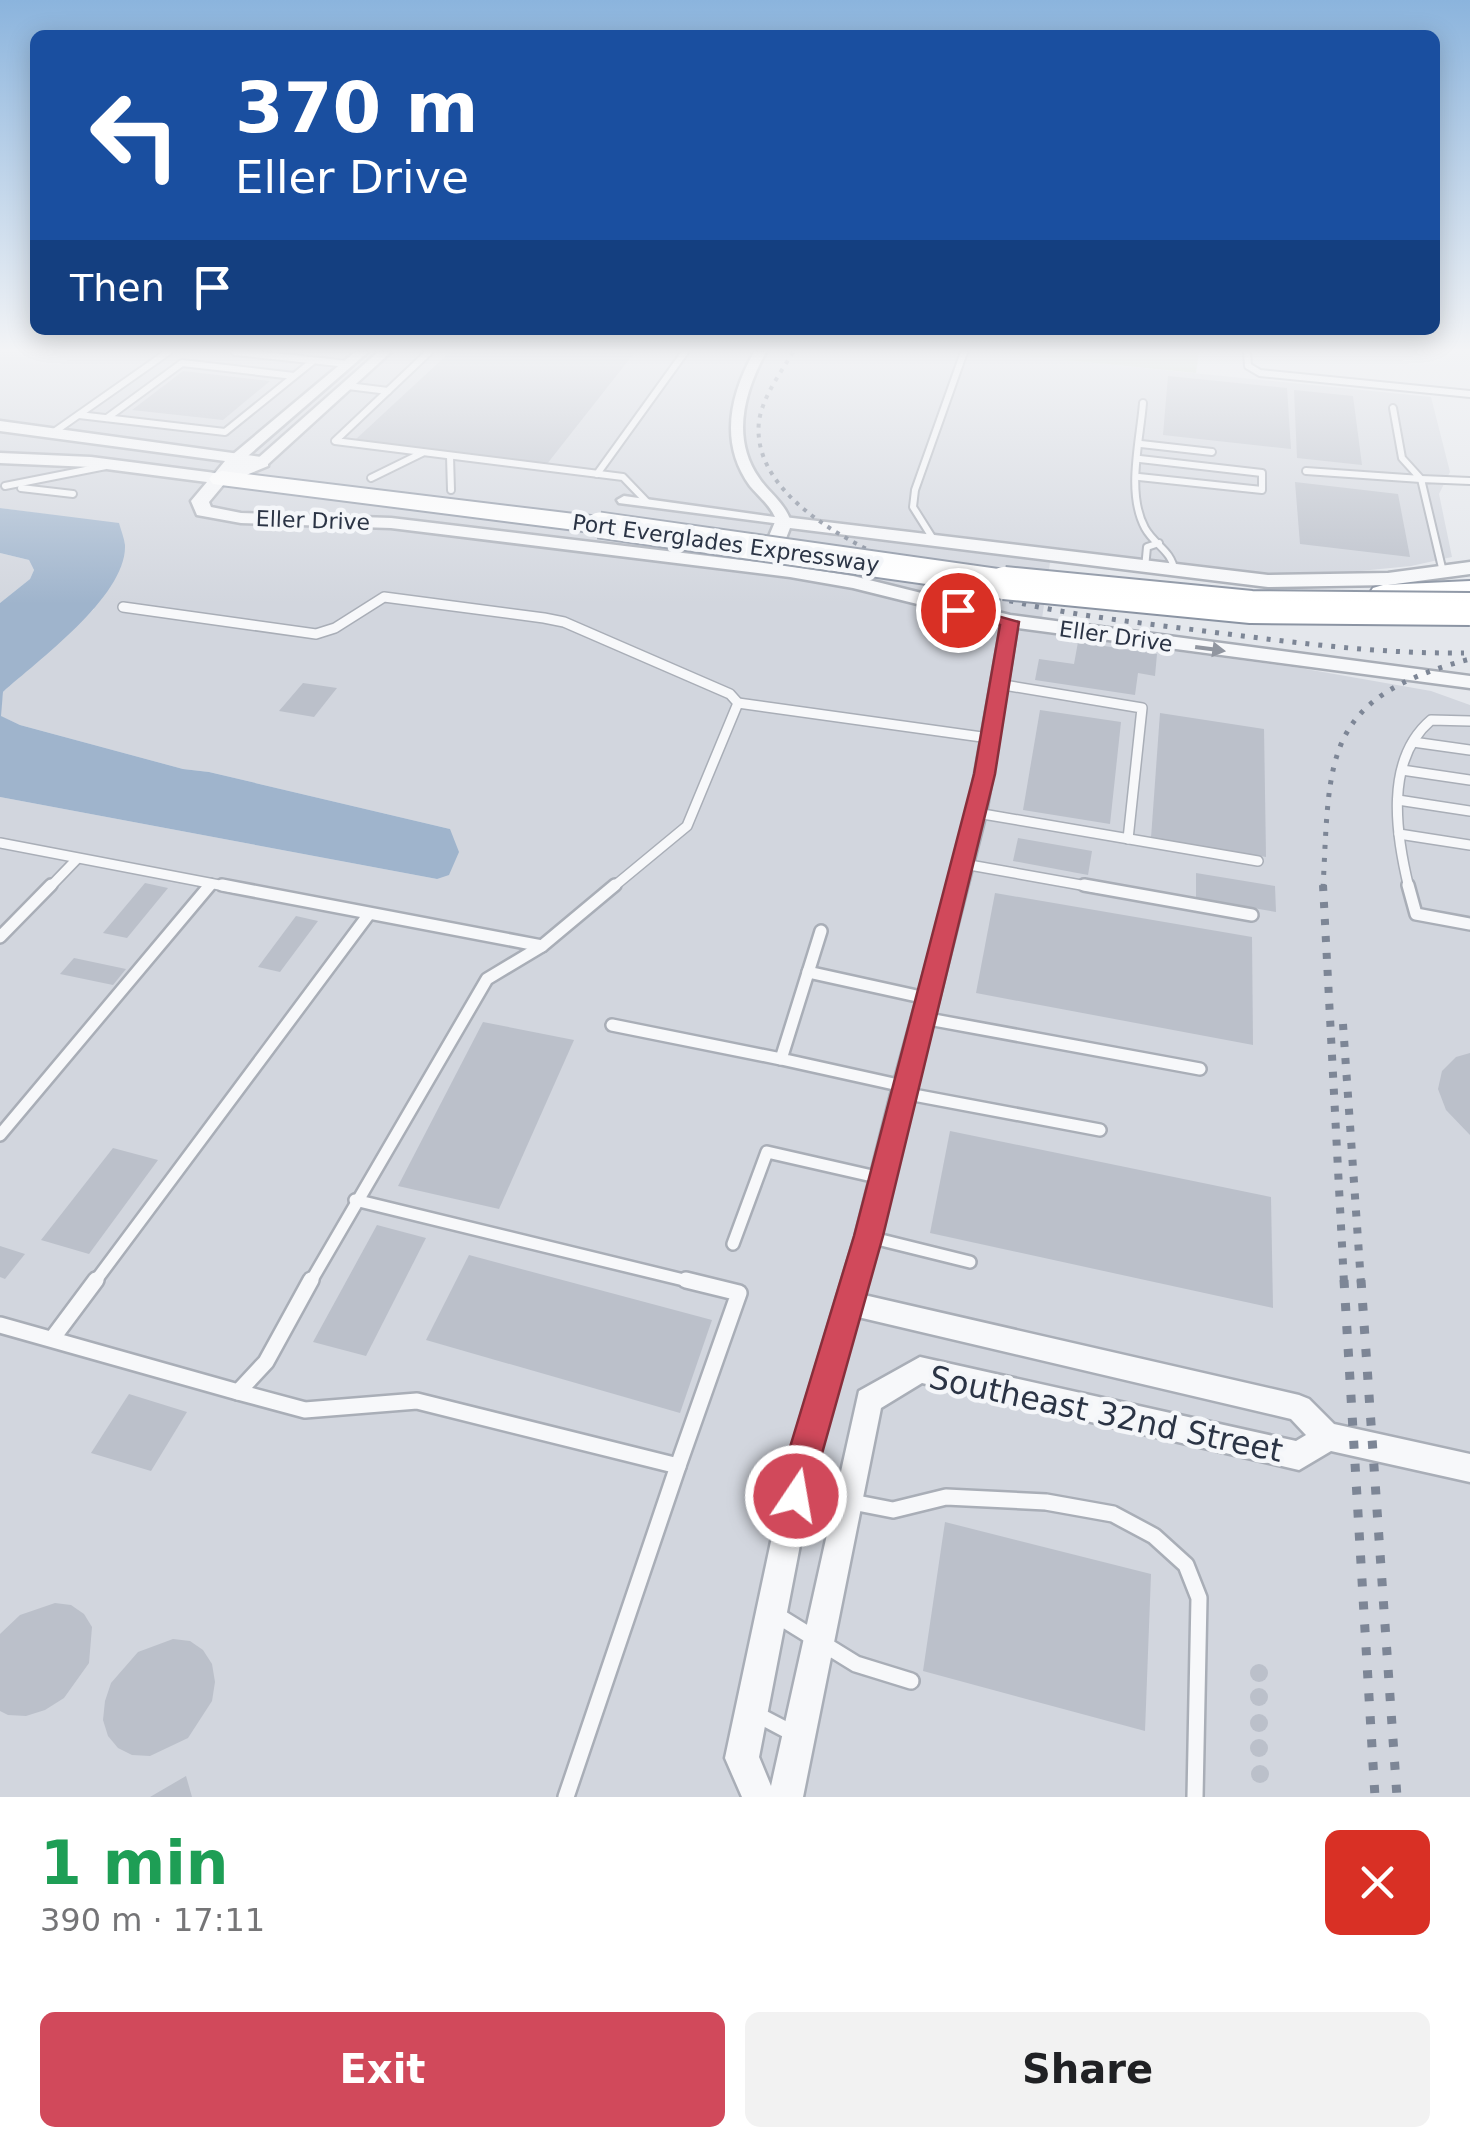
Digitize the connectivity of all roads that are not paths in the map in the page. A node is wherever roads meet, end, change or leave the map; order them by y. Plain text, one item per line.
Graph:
1 (75, 436) edge
2 (273, 436) edge
3 (281, 436) edge
4 (340, 436) edge
5 (624, 436) edge
6 (736, 436) edge
7 (934, 436) edge
8 (1140, 436) edge
9 (1398, 436) edge
10 (1140, 444) junction
11 (423, 452) junction
12 (1212, 452) dead end
13 (450, 456) junction
14 (0, 458) edge
15 (1140, 459) junction
16 (112, 465) junction
17 (241, 466) junction
18 (1306, 471) dead end
19 (597, 474) junction
20 (1139, 477) junction
21 (370, 478) junction
22 (1421, 479) junction
23 (1470, 481) edge
24 (2, 486) edge
25 (451, 490) junction
26 (73, 494) dead end
27 (648, 504) junction
28 (611, 513) junction
29 (784, 522) junction
30 (935, 542) junction
31 (1159, 543) junction
32 (765, 567) junction
33 (1145, 568) junction
34 (1470, 568) edge
35 (1174, 572) junction
36 (1442, 572) junction
37 (1470, 590) edge
38 (124, 606) dead end
39 (1470, 609) edge
40 (1010, 622) junction
41 (1470, 682) edge
42 (998, 684) junction
43 (738, 703) junction
44 (1470, 721) edge
45 (989, 738) junction
46 (1413, 742) junction
47 (1470, 750) edge
48 (1402, 770) junction
49 (1470, 780) edge
50 (1398, 800) junction
51 (1470, 811) edge
52 (977, 813) junction
53 (1399, 834) junction
54 (1128, 839) junction
55 (0, 842) edge
56 (1470, 845) edge
57 (76, 860) junction
58 (1258, 861) dead end
59 (964, 864) junction
60 (210, 885) junction
61 (369, 914) junction
62 (1252, 915) dead end
63 (1470, 924) edge
64 (821, 931) dead end
65 (0, 937) edge
66 (542, 946) junction
67 (808, 972) junction
68 (925, 1008) junction
69 (612, 1026) dead end
70 (782, 1059) junction
71 (1200, 1069) dead end
72 (903, 1090) junction
73 (1100, 1130) dead end
74 (0, 1135) edge
75 (882, 1178) junction
76 (356, 1200) junction
77 (868, 1236) junction
78 (734, 1244) dead end
79 (970, 1262) dead end
80 (848, 1303) junction
81 (0, 1325) edge
82 (52, 1340) junction
83 (238, 1392) junction
84 (1327, 1438) junction
85 (678, 1466) junction
86 (1470, 1468) edge
87 (849, 1501) junction
88 (774, 1613) junction
89 (820, 1638) junction
90 (911, 1681) dead end
91 (752, 1712) junction
92 (799, 1737) junction
93 (742, 1758) junction
94 (566, 1797) edge
95 (737, 1797) edge
96 (759, 1797) edge
97 (786, 1797) edge
98 (1195, 1797) edge

1 - 17 street
2 - 17 street
3 - 17 street
4 - 11 lane
5 - 19 lane
6 - 29 street
7 - 30 lane
8 - 10 lane
9 - 22 lane
10 - 12 lane
10 - 15 lane
11 - 13 lane
11 - 21 lane
13 - 19 lane
13 - 25 lane
14 - 16 street
15 - 20 lane
15 - 20 lane
16 - 17 street
16 - 24 lane
17 - 21 highway, Port Everglades Expressway
17 - 28 highway, Port Everglades Expressway
17 - 32 street, Eller Drive
18 - 22 lane
19 - 27 lane
20 - 31 lane
21 - 25 highway, Port Everglades Expressway
22 - 23 lane
22 - 36 lane
24 - 26 lane
25 - 28 highway, Port Everglades Expressway
27 - 28 street
27 - 29 street
28 - 37 highway, Port Everglades Expressway
28 - 39 highway, Port Everglades Expressway, bridge
29 - 30 street
29 - 32 street
30 - 33 street
31 - 33 lane
31 - 35 lane
32 - 40 street, Eller Drive
33 - 35 street
34 - 36 street
35 - 36 street
38 - 43 lane
40 -> 41 street, Eller Drive
40 - 42 street
42 - 45 street
42 - 54 lane
43 - 45 lane
43 - 66 lane
44 - 46 lane
45 - 52 street
46 - 47 lane
46 - 48 lane
48 - 49 lane
48 - 50 lane
50 - 51 lane
50 - 53 lane
52 - 54 lane
52 - 59 street
53 - 56 lane
53 - 63 lane
54 - 58 lane
55 - 57 lane
57 - 60 lane
57 - 65 lane
59 - 62 lane
59 - 68 street
60 - 61 lane
60 - 74 lane
61 - 66 lane
61 - 82 lane
64 - 67 lane
66 - 76 lane
67 - 68 lane
67 - 70 lane
68 - 71 lane
68 - 72 street
69 - 70 lane
70 - 72 lane
72 - 73 lane
72 - 75 street
75 - 77 street
75 - 78 lane
76 - 83 lane
76 - 85 lane
77 - 79 lane
77 - 80 street
80 - 84 street, Southeast 32nd Street
80 - 88 street
81 - 82 lane
82 - 83 lane
83 - 85 lane
84 - 86 street, Southeast 32nd Street
84 - 87 street, Southeast 32nd Street
85 - 94 lane
87 - 89 street, Southeast 32nd Street
87 - 98 lane
88 - 89 lane
88 - 91 street
89 - 90 lane
89 - 92 street, Southeast 32nd Street
91 - 92 lane
91 - 93 street
92 - 97 street, Southeast 32nd Street
93 - 95 lane
93 - 96 street

